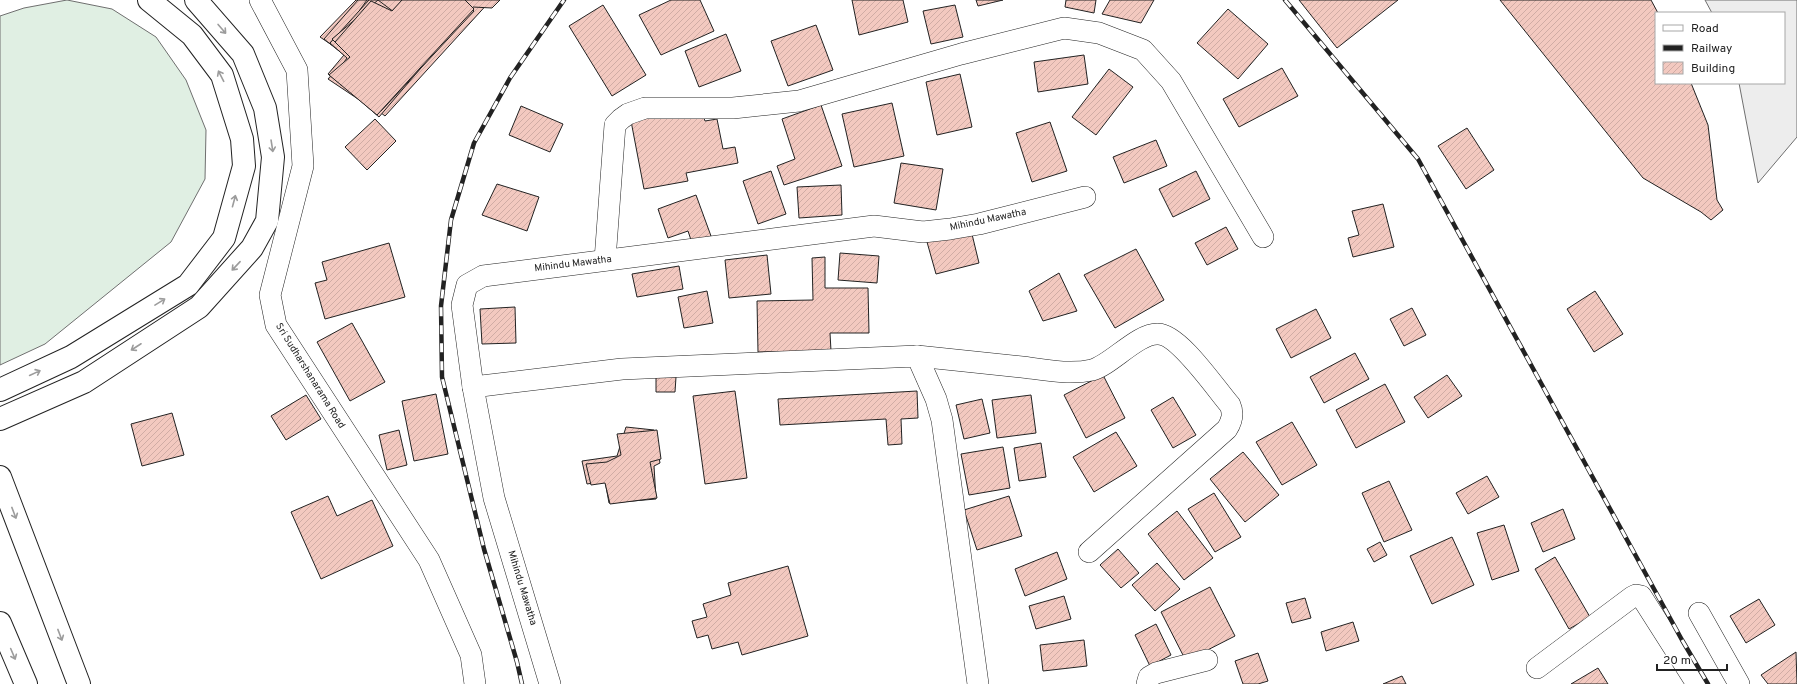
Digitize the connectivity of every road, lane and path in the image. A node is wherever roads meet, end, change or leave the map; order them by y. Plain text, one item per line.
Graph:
1 (149, 0) edge
2 (196, 0) edge
3 (260, 0) edge
4 (1085, 197) dead end
5 (1263, 237) dead end
6 (605, 260) junction
7 (917, 356) junction
8 (472, 387) junction
9 (0, 390) edge
10 (4, 417) edge
11 (0, 477) edge
12 (1089, 552) dead end
13 (1699, 613) dead end
14 (0, 623) edge
15 (1207, 660) dead end
16 (1537, 668) dead end
17 (26, 684) edge
18 (79, 684) edge
19 (475, 684) edge
20 (550, 684) edge
21 (978, 684) edge
22 (1147, 684) edge
23 (1697, 684) edge
24 (1739, 684) edge

9 -> 1 highway
2 -> 10 highway
3 - 19 street, Sri Sudharshanarama Road
4 - 6 street, Mihindu Mawatha
5 - 6 street
6 - 8 street, Mihindu Mawatha
7 - 8 street
7 - 12 street
7 - 21 street
8 - 20 street, Mihindu Mawatha
11 -> 18 highway
13 - 24 street
14 -> 17 highway
15 - 22 street
16 - 23 street

